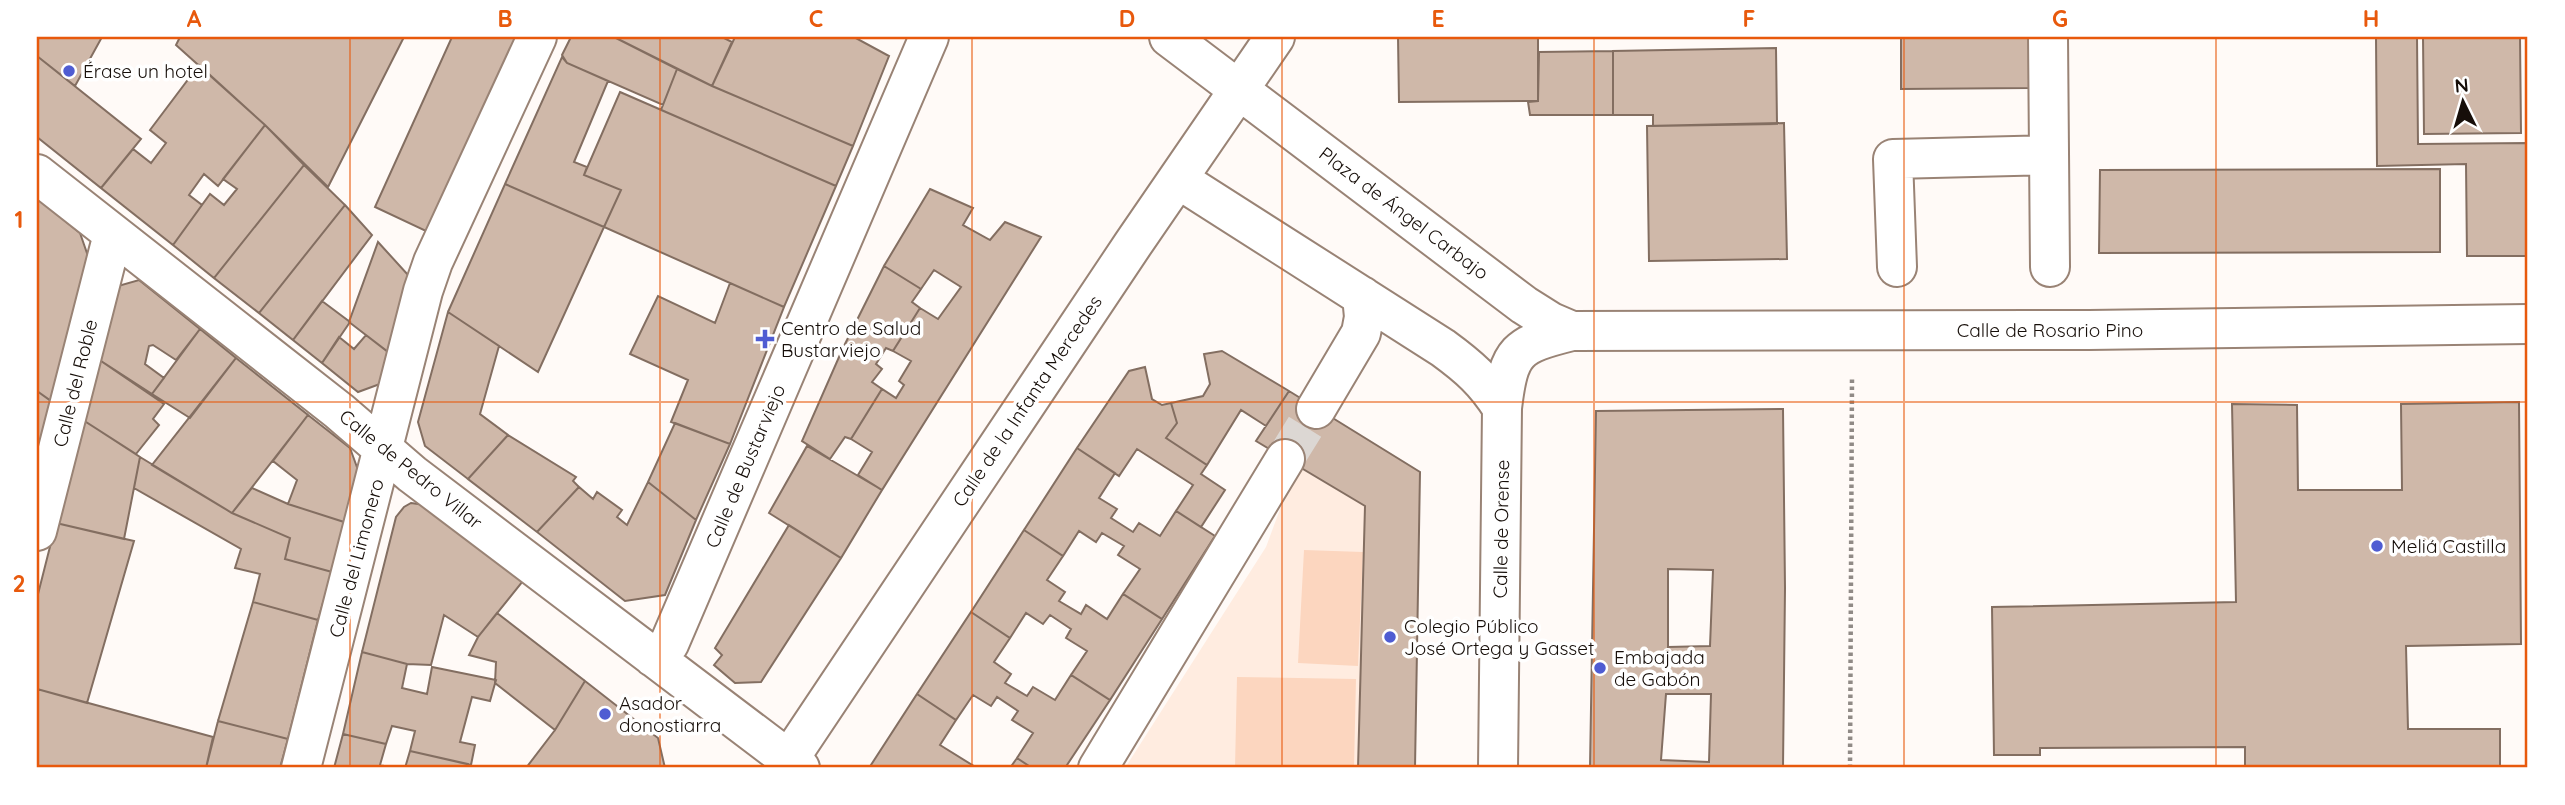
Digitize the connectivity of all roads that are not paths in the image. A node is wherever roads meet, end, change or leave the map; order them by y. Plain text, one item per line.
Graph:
1 (537, 37) edge
2 (929, 37) edge
3 (1169, 37) edge
4 (1275, 37) edge
5 (2048, 37) edge
6 (1239, 91) junction
7 (2049, 155) junction
8 (37, 174) edge
9 (1178, 179) junction
10 (113, 234) junction
11 (1897, 267) dead end
12 (2049, 267) dead end
13 (1362, 296) junction
14 (2528, 324) edge
15 (1572, 331) junction
16 (1316, 408) tunnel mouth
17 (1502, 408) junction
18 (383, 449) junction
19 (1285, 459) tunnel mouth
20 (39, 512) edge
21 (653, 657) junction
22 (790, 766) edge
23 (301, 768) edge
24 (1098, 768) edge
25 (1498, 768) edge

1 - 18 street, Calle del Limonero
2 - 21 street, Calle de Bustarviejo
3 - 6 street, Plaza de Ángel Carbajo
4 - 6 street, Calle de la Infanta Mercedes
5 - 7 street
6 - 9 street, Calle de la Infanta Mercedes
6 - 15 street, Plaza de Ángel Carbajo
7 - 11 street
7 - 12 street
8 - 10 street, Calle de Pedro Villar
9 - 13 street
9 - 22 street, Calle de la Infanta Mercedes
10 - 18 street, Calle de Pedro Villar
10 - 20 street, Calle del Roble
13 - 16 street
13 - 17 street
14 - 15 street, Calle de Rosario Pino
15 - 17 street, Calle de Orense
17 - 25 street, Calle de Orense
18 - 21 street, Calle de Pedro Villar
18 - 23 street, Calle del Limonero
19 - 24 street
21 - 22 street, Calle de Pedro Villar

